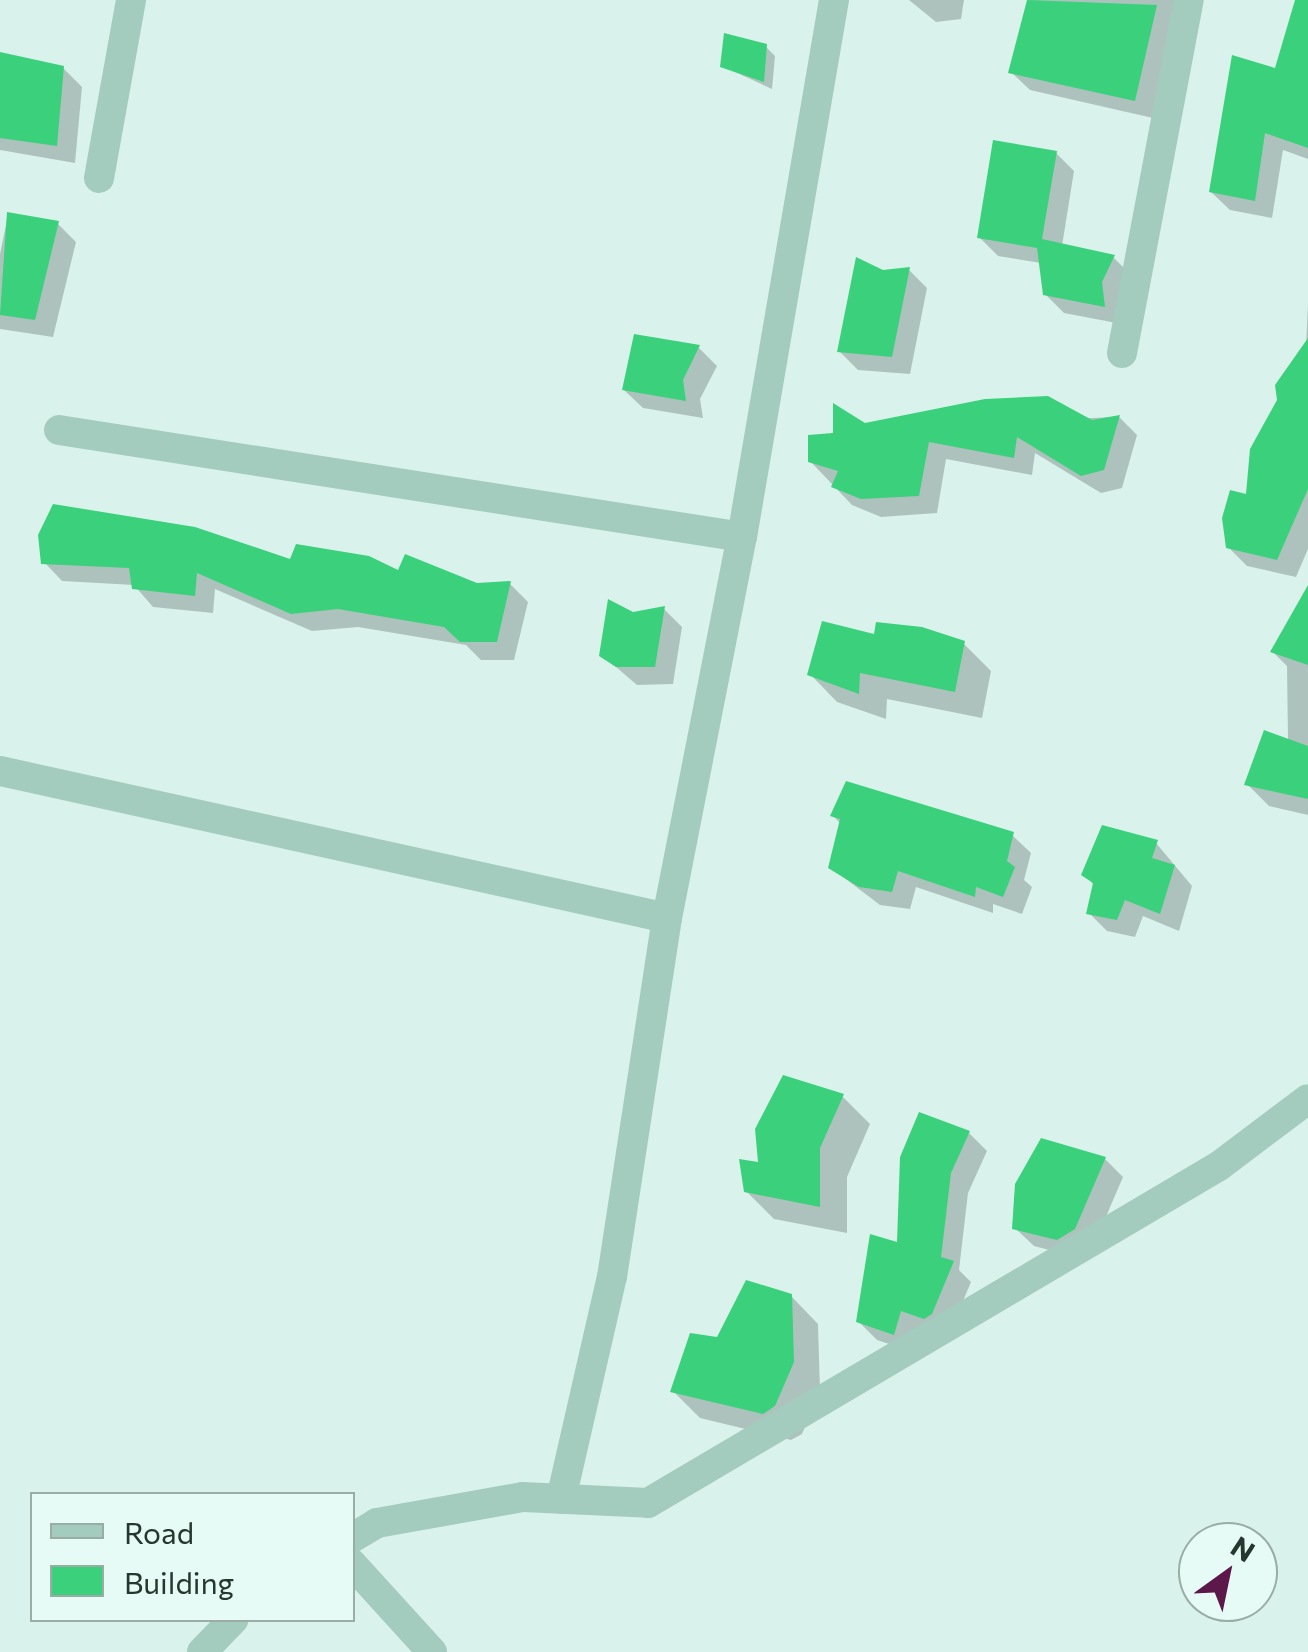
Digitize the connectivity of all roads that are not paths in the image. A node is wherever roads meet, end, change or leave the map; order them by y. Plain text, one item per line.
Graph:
1 (131, 0) edge
2 (834, 0) edge
3 (1189, 0) edge
4 (100, 178) dead end
5 (1122, 352) dead end
6 (59, 430) dead end
7 (742, 536) junction
8 (0, 771) edge
9 (667, 918) junction
10 (1308, 1099) edge
11 (561, 1499) junction
12 (355, 1536) edge
13 (355, 1567) edge
14 (231, 1622) edge
15 (202, 1652) edge
16 (432, 1652) edge

1 - 4 street
2 - 7 street
3 - 5 street
6 - 7 street
7 - 9 street
8 - 9 street
9 - 11 street
10 - 11 street
11 - 12 street
13 - 16 street
14 - 15 street

